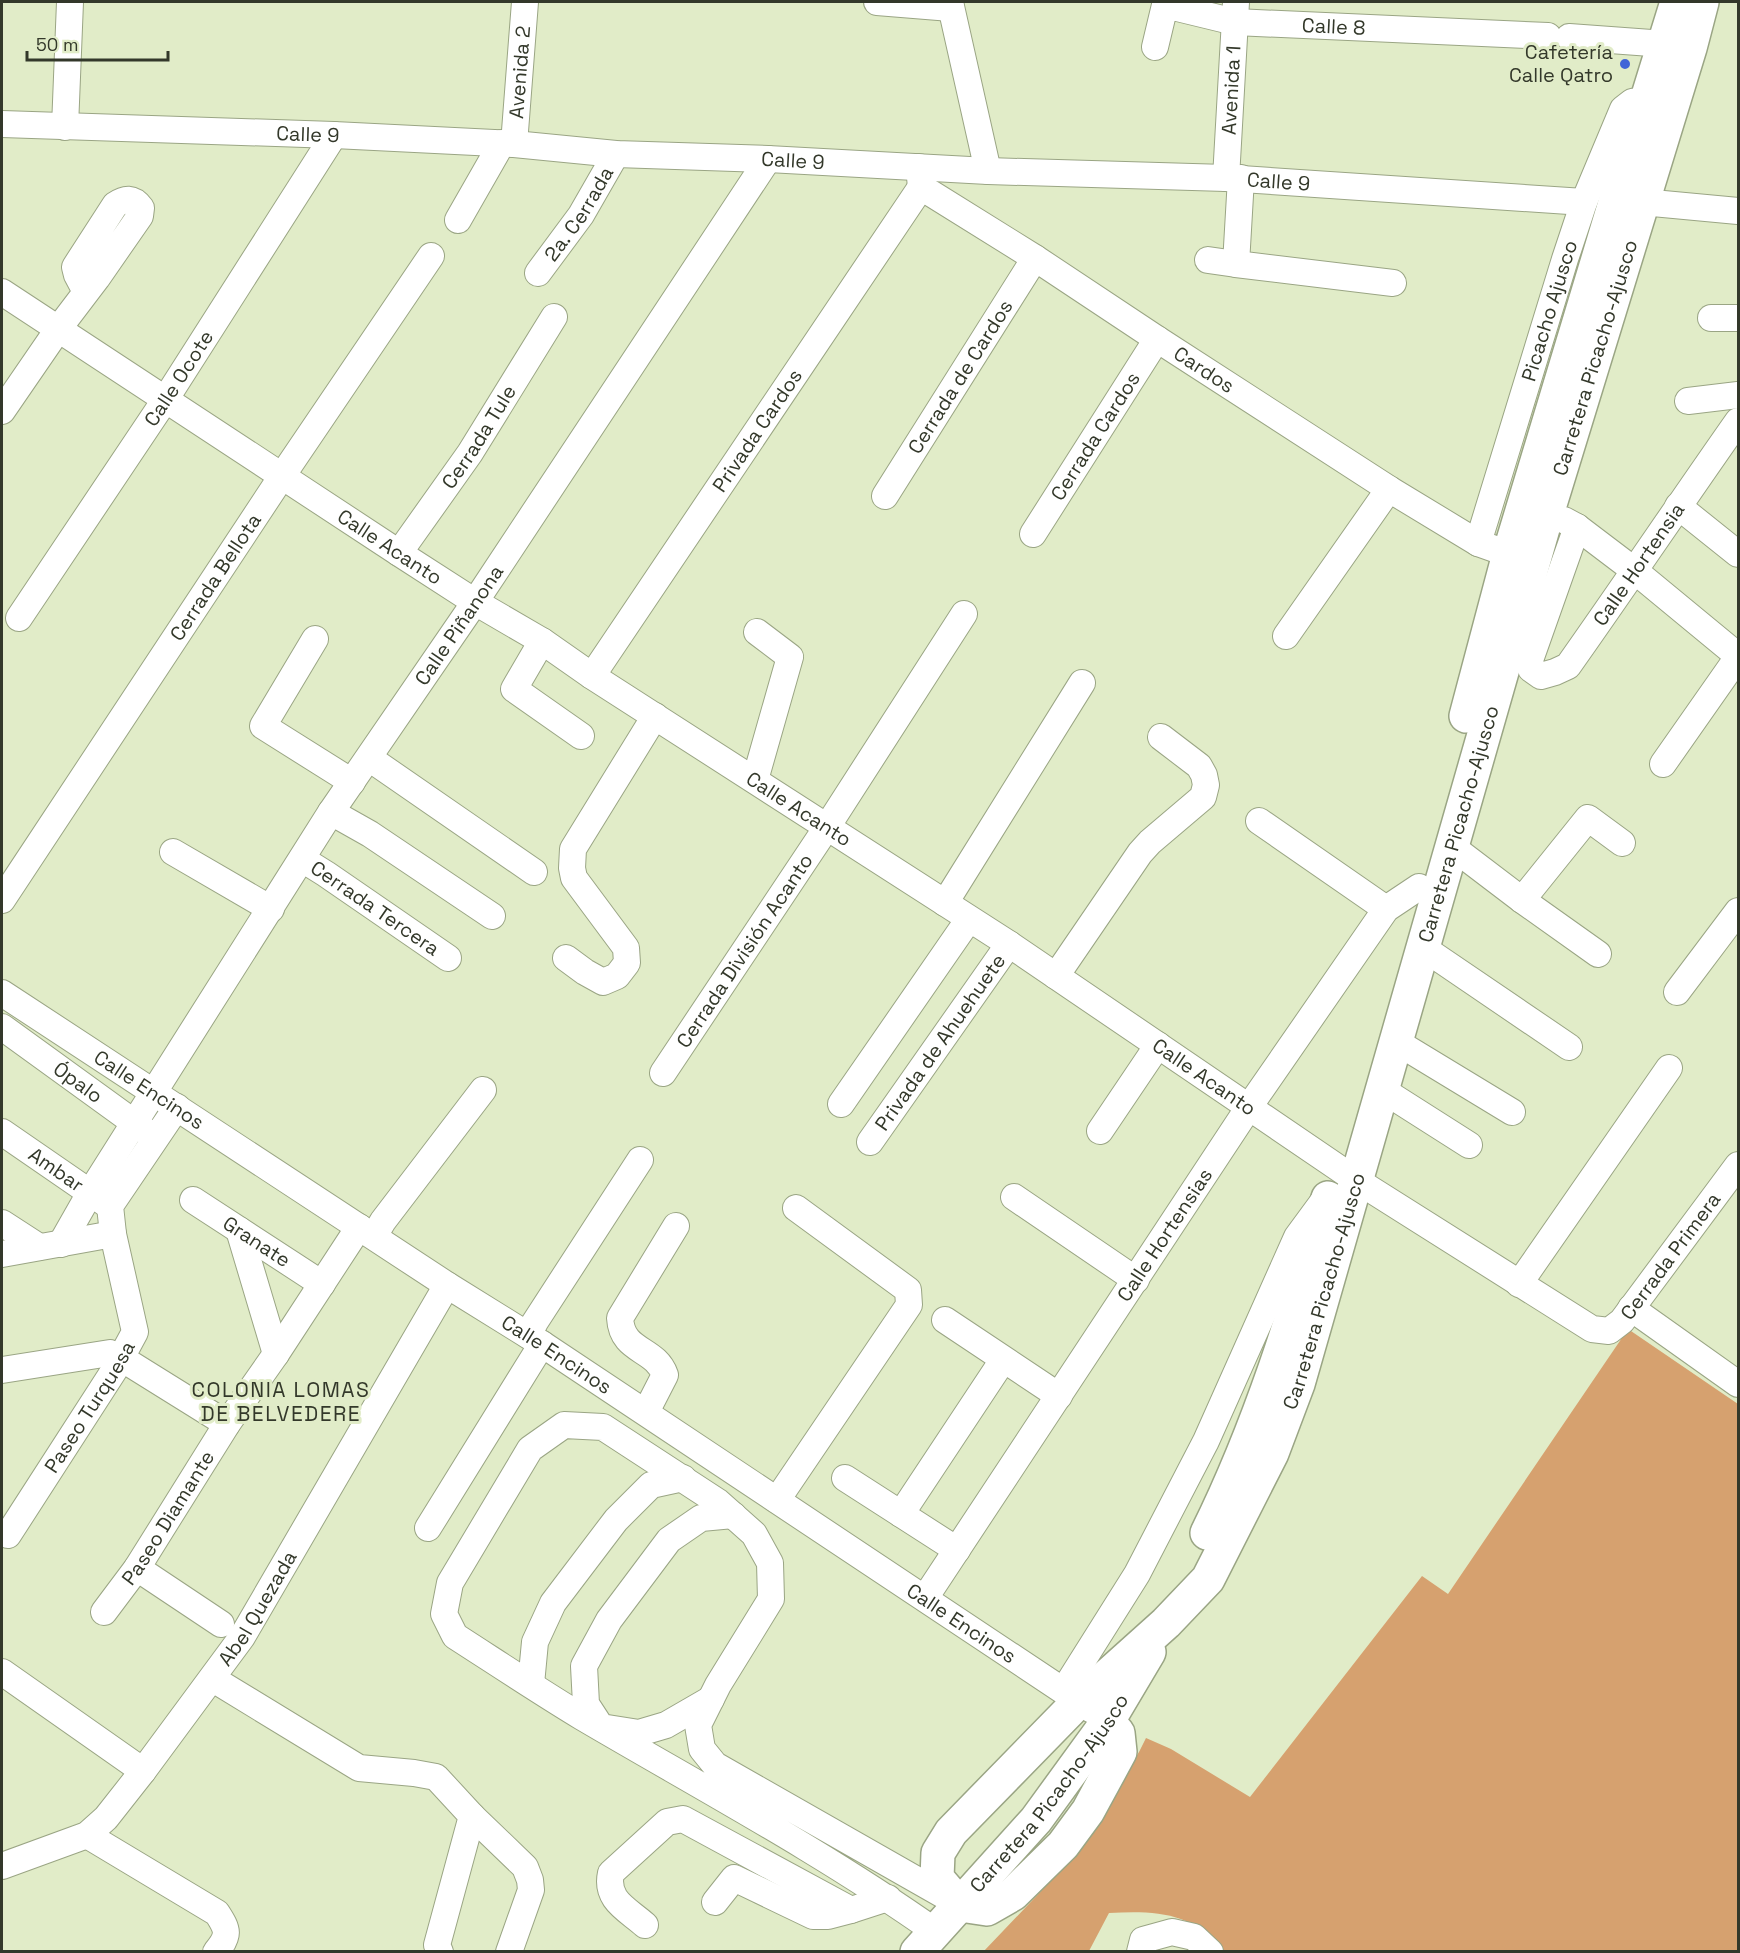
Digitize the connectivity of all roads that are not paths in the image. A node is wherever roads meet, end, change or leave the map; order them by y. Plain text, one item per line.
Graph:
1 (70, 2) edge
2 (525, 2) edge
3 (877, 2) edge
4 (1677, 2) edge
5 (1702, 2) edge
6 (950, 5) edge
7 (1236, 11) edge
8 (1665, 44) junction
9 (1155, 47) dead end
10 (1648, 100) junction
11 (2, 124) edge
12 (65, 127) junction
13 (334, 135) junction
14 (508, 143) junction
15 (616, 154) junction
16 (768, 159) junction
17 (988, 171) junction
18 (920, 177) junction
19 (1234, 178) junction
20 (1630, 199) junction
21 (1584, 202) junction
22 (1738, 211) edge
23 (458, 220) dead end
24 (431, 256) dead end
25 (1035, 258) junction
26 (1208, 260) dead end
27 (1236, 264) junction
28 (538, 273) dead end
29 (1393, 283) dead end
30 (2, 292) edge
31 (86, 292) dead end
32 (554, 317) dead end
33 (1711, 318) dead end
34 (1738, 318) edge
35 (59, 328) junction
36 (1157, 339) junction
37 (1738, 395) edge
38 (165, 400) junction
39 (1688, 401) dead end
40 (2, 411) edge
41 (1738, 421) edge
42 (282, 476) junction
43 (1389, 489) junction
44 (885, 496) dead end
45 (1678, 506) junction
46 (1548, 511) junction
47 (1577, 527) junction
48 (1033, 534) dead end
49 (1478, 543) junction
50 (399, 553) junction
51 (1509, 554) junction
52 (1738, 554) edge
53 (1635, 571) junction
54 (475, 602) junction
55 (963, 614) dead end
56 (19, 618) dead end
57 (757, 632) dead end
58 (1286, 636) dead end
59 (315, 639) dead end
60 (542, 641) junction
61 (1738, 657) edge
62 (592, 676) junction
63 (1082, 683) dead end
64 (655, 716) junction
65 (581, 736) dead end
66 (1161, 737) dead end
67 (369, 758) junction
68 (1663, 764) dead end
69 (754, 780) junction
70 (352, 782) junction
71 (331, 812) junction
72 (1258, 821) dead end
73 (827, 827) junction
74 (1622, 843) dead end
75 (1451, 846) junction
76 (173, 852) dead end
77 (302, 859) junction
78 (534, 872) dead end
79 (1419, 887) junction
80 (2, 900) edge
81 (1522, 900) junction
82 (945, 903) junction
83 (271, 909) junction
84 (1386, 909) junction
85 (1738, 911) edge
86 (492, 916) dead end
87 (969, 919) junction
88 (1009, 944) junction
89 (1422, 947) junction
90 (1598, 954) dead end
91 (448, 958) dead end
92 (566, 958) dead end
93 (1056, 976) junction
94 (1677, 992) dead end
95 (2, 993) edge
96 (2, 1027) edge
97 (1395, 1041) junction
98 (1158, 1045) junction
99 (1569, 1047) dead end
100 (1669, 1068) dead end
101 (663, 1073) dead end
102 (1381, 1089) junction
103 (483, 1090) dead end
104 (152, 1096) junction
105 (842, 1104) dead end
106 (177, 1107) junction
107 (1250, 1107) junction
108 (1512, 1112) dead end
109 (135, 1123) junction
110 (1100, 1131) dead end
111 (2, 1132) edge
112 (156, 1138) junction
113 (870, 1142) dead end
114 (1468, 1145) dead end
115 (640, 1160) dead end
116 (1738, 1165) edge
117 (1341, 1180) junction
118 (1014, 1197) dead end
119 (100, 1199) junction
120 (193, 1200) dead end
121 (796, 1208) dead end
122 (2, 1223) edge
123 (676, 1226) dead end
124 (239, 1230) junction
125 (113, 1234) junction
126 (360, 1236) junction
127 (50, 1246) junction
128 (2, 1254) edge
129 (1136, 1280) junction
130 (322, 1284) junction
131 (1519, 1284) junction
132 (447, 1285) junction
133 (1631, 1308) junction
134 (945, 1320) dead end
135 (1592, 1329) joint
136 (535, 1339) junction
137 (276, 1354) junction
138 (121, 1358) junction
139 (1003, 1360) junction
140 (2, 1370) edge
141 (1738, 1384) edge
142 (1059, 1396) junction
143 (646, 1412) junction
144 (227, 1424) junction
145 (683, 1478) junction
146 (845, 1478) dead end
147 (777, 1500) junction
148 (901, 1514) junction
149 (733, 1515) junction
150 (428, 1528) dead end
151 (9, 1534) dead end
152 (957, 1550) junction
153 (137, 1568) junction
154 (924, 1598) junction
155 (104, 1612) dead end
156 (1166, 1623) junction
157 (221, 1624) dead end
158 (2, 1672) edge
159 (213, 1679) junction
160 (531, 1684) junction
161 (1071, 1696) junction
162 (711, 1699) junction
163 (1108, 1720) junction
164 (601, 1727) junction
165 (143, 1771) junction
166 (472, 1816) junction
167 (87, 1835) junction
168 (2, 1866) edge
169 (888, 1898) junction
170 (715, 1902) dead end
171 (960, 1905) junction
172 (851, 1910) junction
173 (645, 1925) dead end
174 (929, 1945) edge
175 (216, 1952) edge
176 (440, 1952) edge
177 (509, 1952) edge
178 (1140, 1952) edge
179 (1210, 1952) edge

1 - 12 street
2 - 14 street, Avenida 2
3 - 6 street
4 - 8 main road, Carretera Picacho-Ajusco
5 - 20 main road, Carretera Picacho-Ajusco
6 - 17 street
7 - 8 street, Calle 8
7 - 9 street, Calle 8
7 - 19 street, Avenida 1
8 - 10 main road, Carretera Picacho-Ajusco
10 - 20 main road, Carretera Picacho-Ajusco
10 - 21 street, Picacho Ajusco
11 - 12 street, Calle 9
12 - 13 street, Calle 9
13 - 14 street, Calle 9
13 - 38 street, Calle Ocote
14 - 15 street, Calle 9
14 - 23 street
15 - 16 street, Calle 9
15 - 28 street, 2a. Cerrada
16 - 18 street, Calle 9
16 - 54 street, Calle Piñanona
17 - 18 street, Calle 9
17 - 19 street, Calle 9
18 - 25 street, Cardos
18 - 62 street, Privada Cardos
19 - 21 street, Calle 9
19 - 27 street, Avenida 1
20 - 22 street
20 - 46 main road, Carretera Picacho-Ajusco
20 - 51 main road, Carretera Picacho-Ajusco
21 - 49 street, Picacho Ajusco
24 - 42 street, Cerrada Bellota
25 - 36 street, Cardos
25 - 44 street, Cerrada de Cardos
26 - 27 street
27 - 29 street
30 - 35 street, Calle Acanto
31 - 35 street
32 - 50 street, Cerrada Tule
33 - 34 street
35 - 38 street, Calle Acanto
35 - 40 street
36 - 43 street, Cardos
36 - 48 street, Cerrada Cardos
37 - 39 street
38 - 42 street, Calle Acanto
38 - 56 street, Calle Ocote
41 - 45 street, Calle Hortensia
42 - 50 street, Calle Acanto
42 - 80 street, Cerrada Bellota
43 - 49 street, Cardos
43 - 58 street
45 - 52 street
45 - 53 street, Calle Hortensia
46 - 47 street
46 - 75 main road, Carretera Picacho-Ajusco
47 - 53 street
47 - 53 street, Calle Hortensia
49 - 51 street, Cardos
50 - 54 street, Calle Acanto
51 - 79 main road, Carretera Picacho-Ajusco
53 - 61 street
54 - 60 street, Calle Acanto
54 - 67 street, Calle Piñanona
55 - 73 street, Cerrada División Acanto
57 - 69 street
59 - 70 street
60 - 62 street, Calle Acanto
60 - 65 street
61 - 68 street
62 - 64 street, Calle Acanto
63 - 82 street
64 - 69 street, Calle Acanto
64 - 92 street
66 - 93 street
67 - 70 street, Calle Piñanona
67 - 78 street
69 - 73 street, Calle Acanto
70 - 71 street, Calle Piñanona
71 - 77 street, Calle Piñanona
71 - 86 street
72 - 84 street
73 - 82 street, Calle Acanto
73 - 101 street, Cerrada División Acanto
74 - 81 street
75 - 81 street
75 - 89 main road, Carretera Picacho-Ajusco
76 - 83 street
77 - 83 street, Calle Piñanona
77 - 91 street, Cerrada Tercera
79 - 84 street, Calle Hortensias
79 - 117 main road, Carretera Picacho-Ajusco
81 - 90 street
82 - 87 street, Calle Acanto
83 - 104 street, Calle Piñanona
84 - 107 street, Calle Hortensias
85 - 94 street
87 - 88 street, Calle Acanto
87 - 105 street
88 - 93 street, Calle Acanto
88 - 113 street, Privada de Ahuehuete
89 - 97 main road, Carretera Picacho-Ajusco
89 - 99 street
93 - 98 street, Calle Acanto
95 - 104 street, Calle Encinos
96 - 109 street, Ópalo
97 - 102 main road, Carretera Picacho-Ajusco
97 - 108 street
98 - 107 street, Calle Acanto
98 - 110 street
100 - 131 street
102 - 114 street
102 - 117 main road, Carretera Picacho-Ajusco
103 - 126 street, Paseo Diamante
104 - 106 street, Calle Encinos
104 - 109 street
106 - 112 street
106 - 126 street, Calle Encinos
107 - 117 street, Calle Acanto
107 - 129 street, Calle Hortensias
109 - 112 street, Ópalo
109 - 119 street
111 - 119 street, Ambar
112 - 119 street
115 - 136 street
116 - 133 street, Cerrada Primera
117 - 131 street, Calle Acanto
117 - 156 main road, Carretera Picacho-Ajusco
117 - 161 street
118 - 129 street
119 - 125 street, Paseo Turquesa
119 - 127 street
120 - 124 street, Granate
121 - 147 street
122 - 127 street
123 - 143 street
124 - 130 street, Granate
124 - 137 street
125 - 127 street
125 - 138 street, Paseo Turquesa
126 - 130 street, Paseo Diamante
126 - 132 street, Calle Encinos
127 - 128 street
129 - 142 street, Calle Hortensias
130 - 137 street, Paseo Diamante
131 - 135 street, Calle Acanto
132 - 136 street, Calle Encinos
132 - 159 street, Abel Quezada
133 - 135 street, Cerrada Primera
133 - 141 street
134 - 139 street
136 - 143 street, Calle Encinos
136 - 150 street
137 - 144 street, Paseo Diamante
138 - 140 street
138 - 144 street
138 - 151 street, Paseo Turquesa
139 - 142 street
139 - 148 street
142 - 152 street, Calle Hortensias
143 - 147 street, Calle Encinos
144 - 153 street, Paseo Diamante
145 - 149 street
145 - 160 street
145 - 160 street
146 - 148 street
147 - 154 street, Calle Encinos
148 - 152 street
149 - 162 street
149 - 164 street
152 - 154 street, Calle Hortensias
153 - 155 street, Paseo Diamante
153 - 157 street
154 - 161 street, Calle Encinos
156 - 161 main road
156 - 163 main road, Carretera Picacho-Ajusco
158 - 165 street
159 - 165 street, Abel Quezada
159 - 166 street
160 - 164 street
161 - 163 street, Calle Encinos
161 - 171 main road
162 - 164 street
162 - 171 street
163 - 171 main road
164 - 169 street
165 - 167 street, Abel Quezada
166 - 176 street
166 - 177 street
167 - 168 street, Abel Quezada
167 - 175 street
169 - 172 street
169 - 174 street
170 - 172 street
171 - 174 main road, Carretera Picacho-Ajusco
172 - 173 street
178 - 179 street

